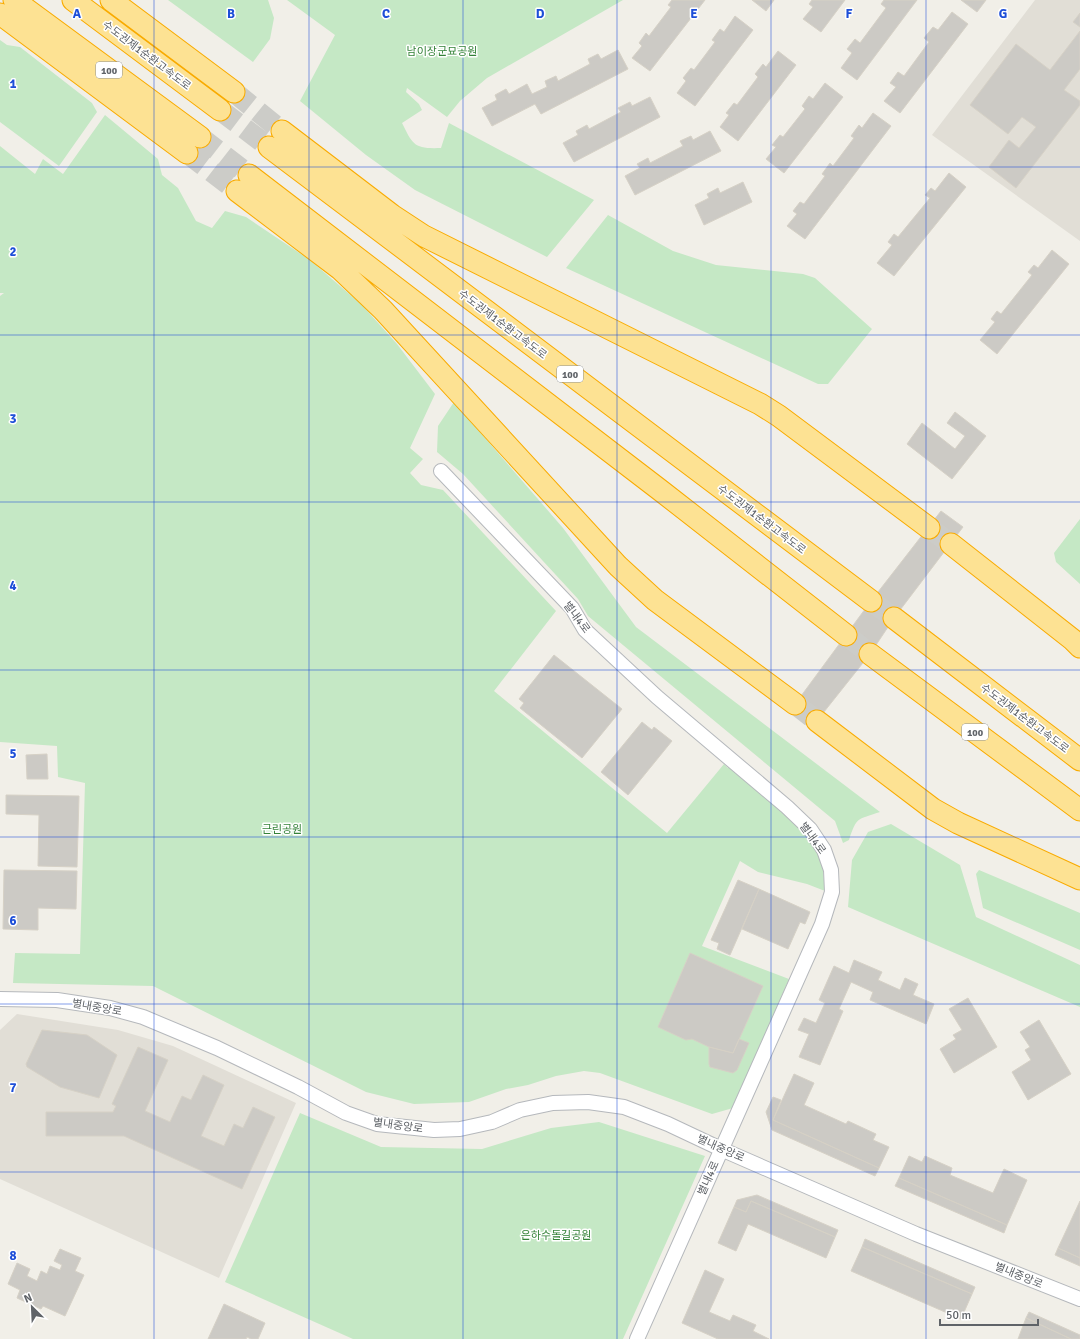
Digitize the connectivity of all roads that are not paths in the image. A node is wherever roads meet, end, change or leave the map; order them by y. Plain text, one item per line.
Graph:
1 (73, 0) edge
2 (111, 0) edge
3 (9, 9) edge
4 (234, 92) tunnel mouth
5 (220, 110) tunnel mouth
6 (282, 131) tunnel mouth
7 (193, 145) tunnel mouth
8 (269, 147) tunnel mouth
9 (249, 175) tunnel mouth
10 (237, 191) tunnel mouth
11 (441, 471) dead end
12 (929, 528) tunnel mouth
13 (951, 544) tunnel mouth
14 (871, 602) tunnel mouth
15 (894, 618) tunnel mouth
16 (846, 635) tunnel mouth
17 (1080, 647) edge
18 (870, 654) tunnel mouth
19 (795, 704) tunnel mouth
20 (817, 721) tunnel mouth
21 (1080, 760) edge
22 (1080, 810) edge
23 (1080, 879) edge
24 (0, 999) edge
25 (721, 1149) junction
26 (1080, 1300) edge
27 (637, 1339) edge

1 - 5 highway, 수도권제1순환고속도로
2 - 4 highway
3 - 7 highway, 100
6 - 12 highway
8 - 14 highway, 수도권제1순환고속도로 / 100
9 - 16 highway
10 - 19 highway
11 - 25 street, 별내4로
13 - 17 highway
15 - 21 highway, 수도권제1순환고속도로
18 - 22 highway, 100
20 - 23 highway
24 - 25 street, 별내중앙로
25 - 26 street, 별내중앙로
25 - 27 street, 별내4로

